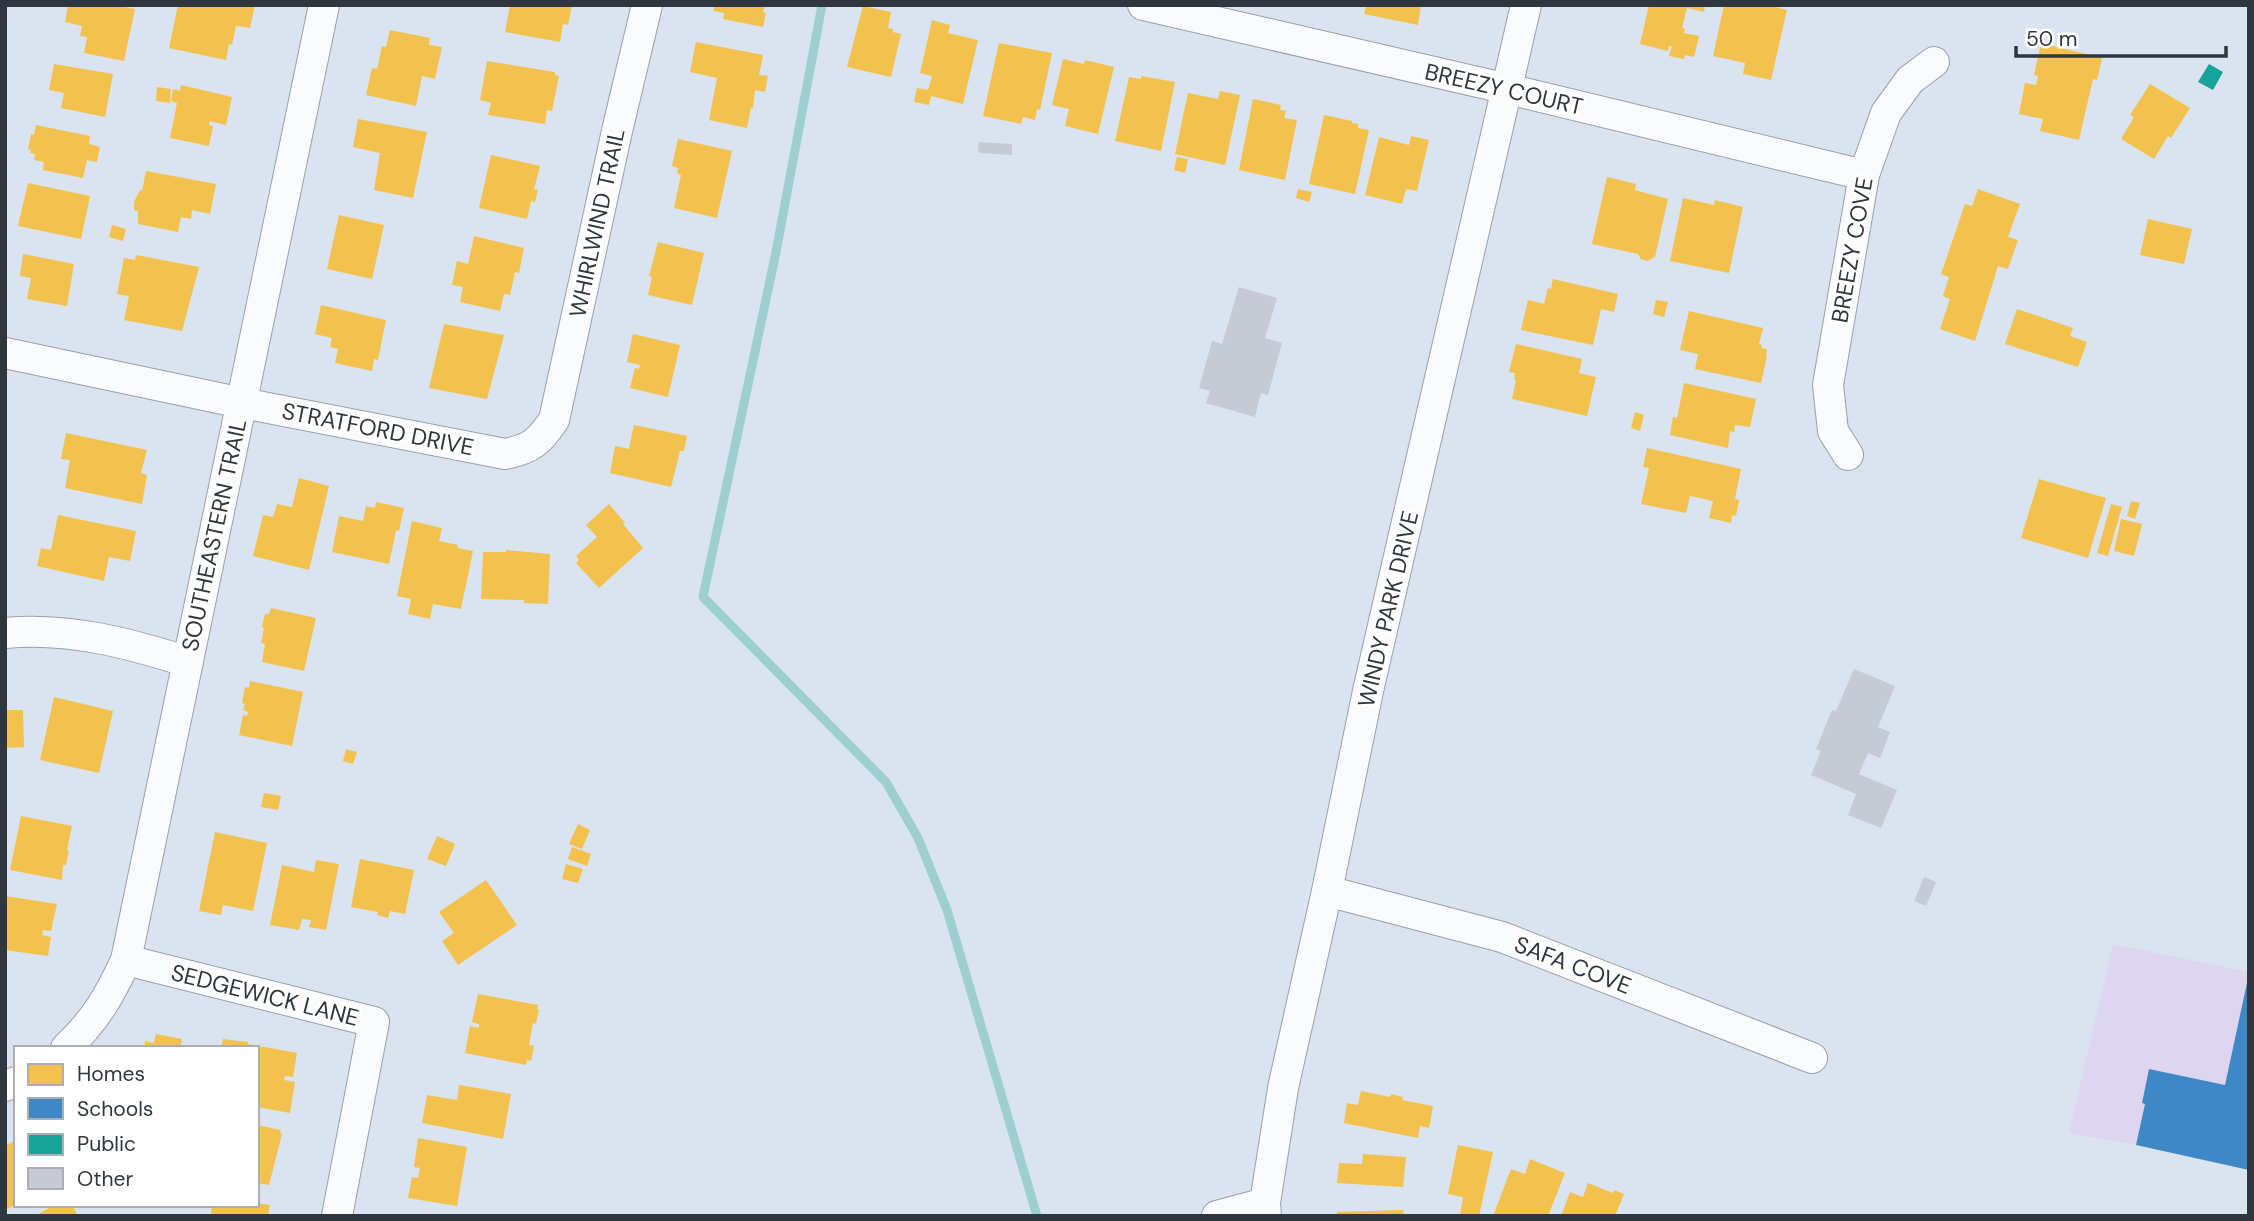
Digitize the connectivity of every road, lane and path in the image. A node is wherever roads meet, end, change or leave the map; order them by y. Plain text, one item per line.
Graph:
1 (324, 5) edge
2 (646, 5) edge
3 (1143, 5) edge
4 (1526, 5) edge
5 (1190, 10) edge
6 (1934, 62) dead end
7 (1508, 89) junction
8 (1864, 175) junction
9 (5, 353) edge
10 (242, 403) junction
11 (542, 438) joint
12 (1848, 455) dead end
13 (5, 633) edge
14 (188, 663) junction
15 (1327, 891) junction
16 (127, 960) junction
17 (68, 1046) edge
18 (1812, 1058) dead end
19 (1266, 1209) edge
20 (337, 1216) edge
21 (1217, 1216) edge

1 - 10 street, SOUTHEASTERN TRAIL
2 - 11 street, WHIRLWIND TRAIL
3 - 5 street, BREEZY COURT
4 - 7 street, WINDY PARK DRIVE
5 - 7 street, BREEZY COURT
6 - 8 street, BREEZY COVE
7 - 8 street, BREEZY COURT
7 - 15 street, WINDY PARK DRIVE
8 - 12 street, BREEZY COVE
9 - 10 street, STRATFORD DRIVE
10 - 11 street, STRATFORD DRIVE
10 - 14 street, SOUTHEASTERN TRAIL
13 - 14 street
14 - 16 street, SOUTHEASTERN TRAIL
15 - 18 street, SAFA COVE
15 - 19 street, WINDY PARK DRIVE
16 - 17 street, SOUTHEASTERN TRAIL
16 - 20 street, SEDGEWICK LANE
19 - 21 street

